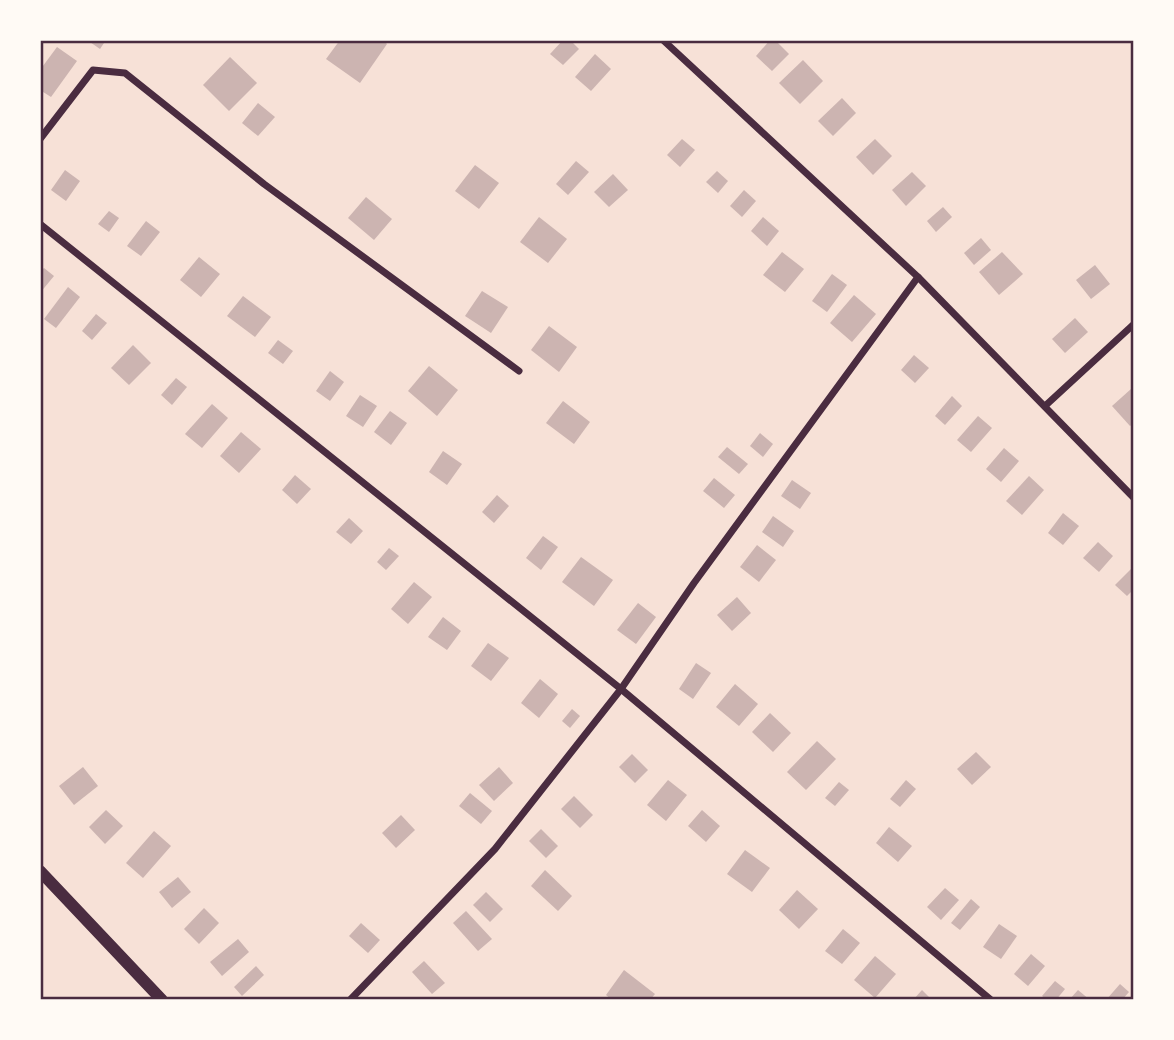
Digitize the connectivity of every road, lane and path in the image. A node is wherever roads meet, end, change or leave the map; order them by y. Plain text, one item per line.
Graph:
1 (663, 40) edge
2 (40, 139) edge
3 (40, 224) edge
4 (918, 277) junction
5 (1134, 324) edge
6 (519, 371) dead end
7 (1045, 406) junction
8 (1134, 498) edge
9 (621, 689) junction
10 (40, 871) edge
11 (162, 1000) edge
12 (350, 1000) edge
13 (991, 1000) edge

1 - 4 street
2 - 6 street
3 - 9 street
4 - 7 street
4 - 9 street
5 - 7 street
7 - 8 street
9 - 12 street
9 - 13 street
10 - 11 main road

